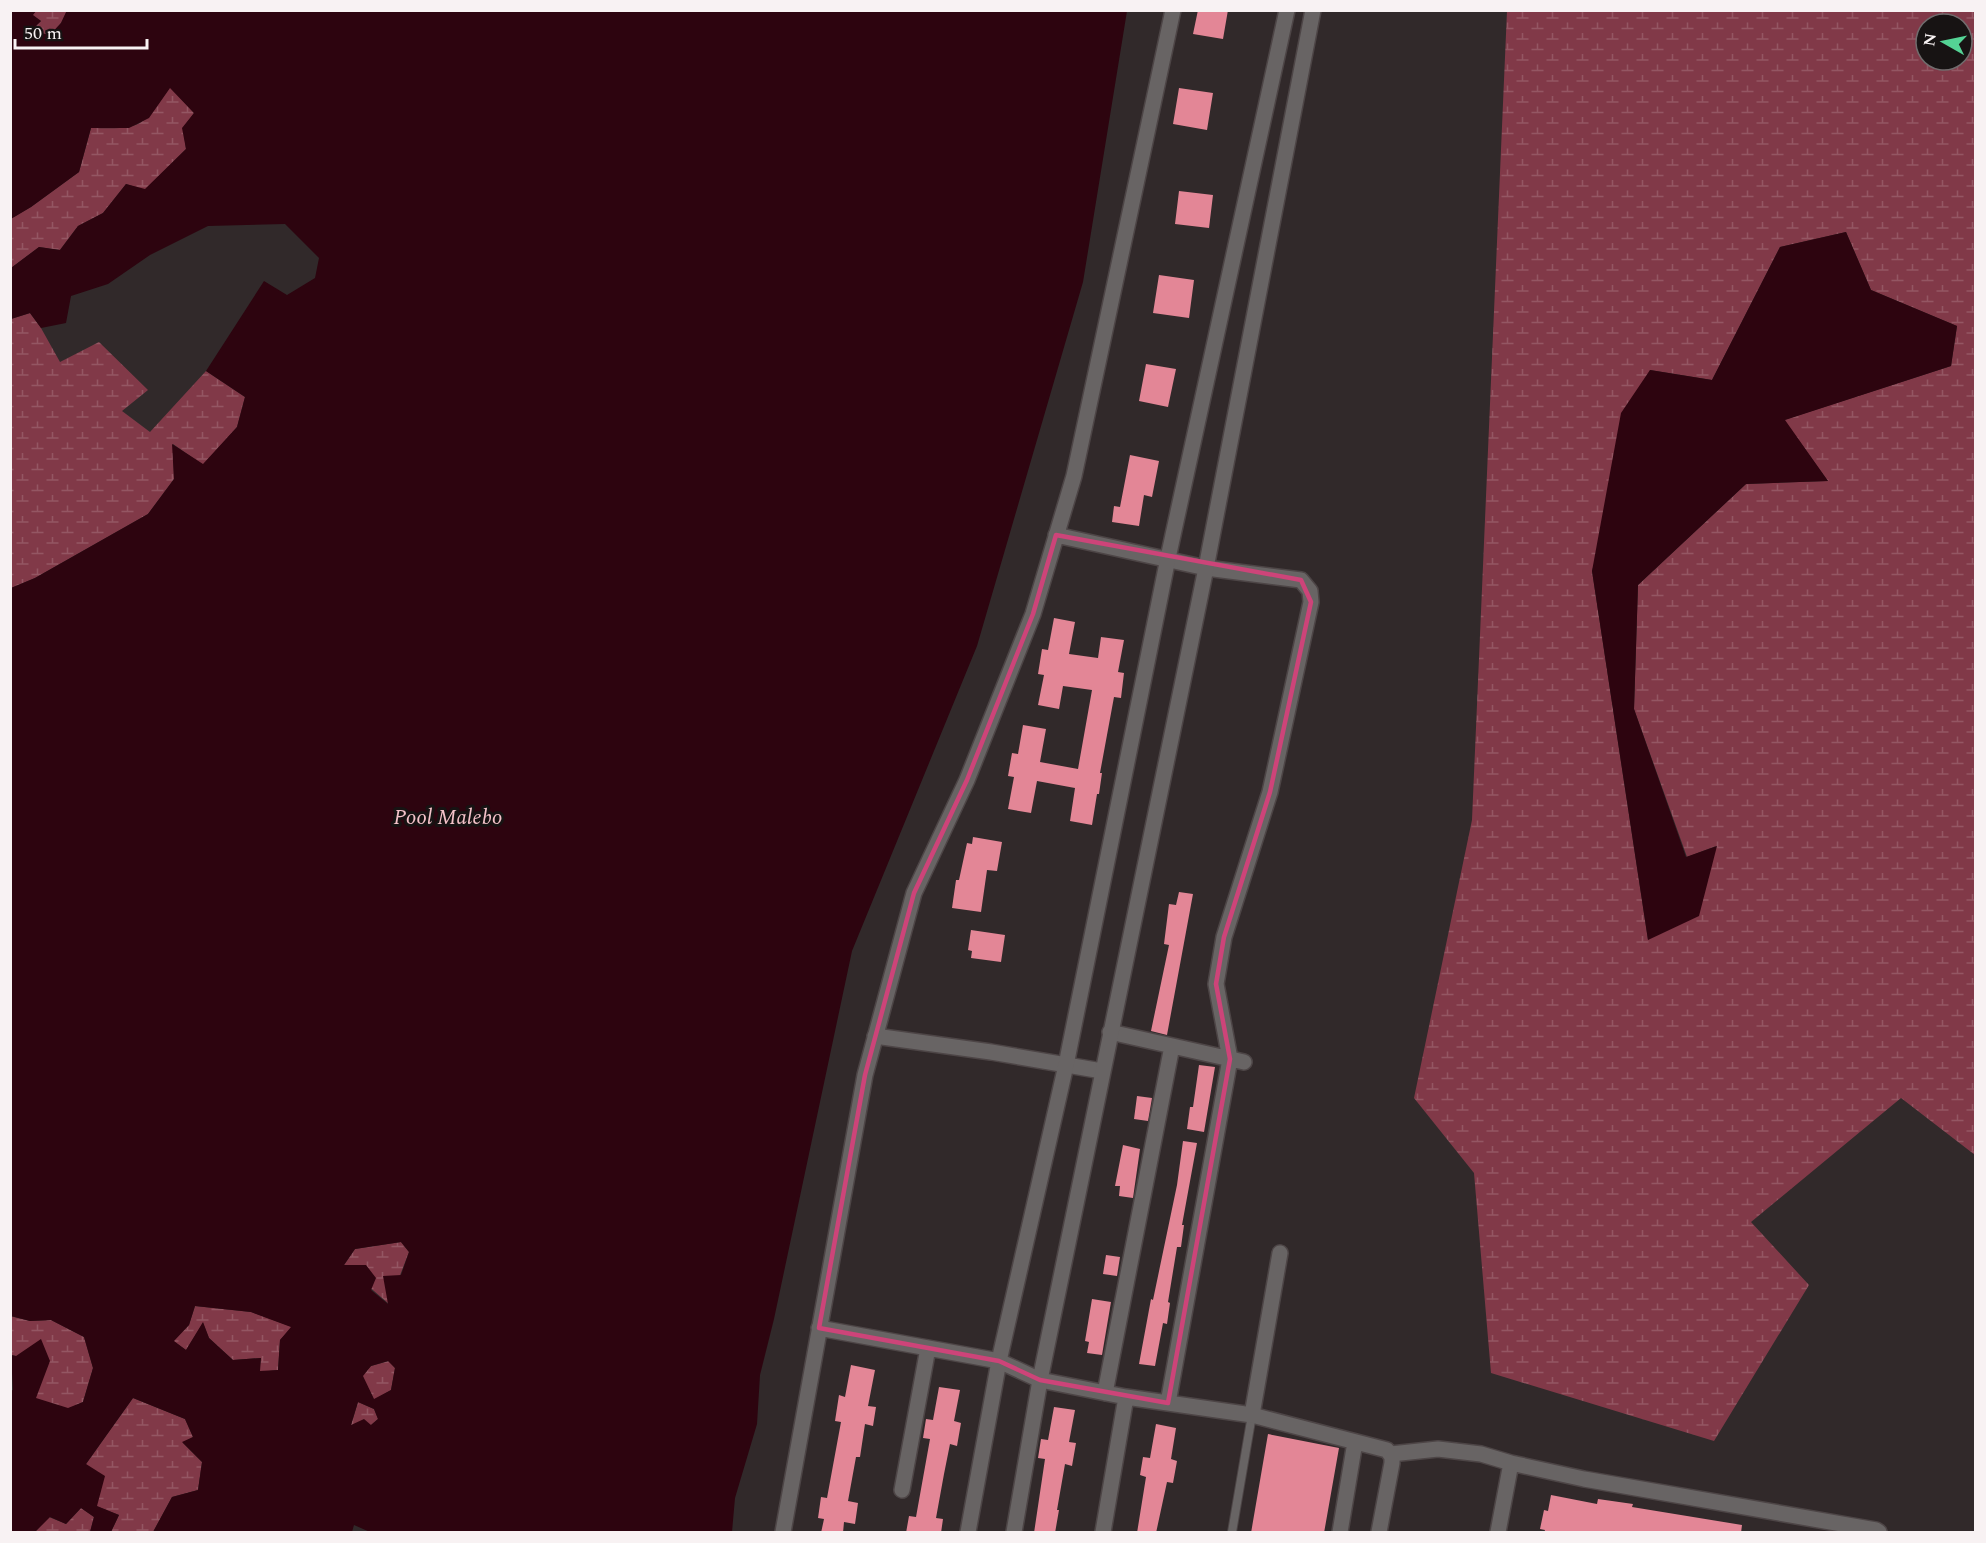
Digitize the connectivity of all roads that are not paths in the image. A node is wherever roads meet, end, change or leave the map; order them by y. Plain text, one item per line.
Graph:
1 (1173, 10) edge
2 (1287, 10) edge
3 (1313, 10) edge
4 (1056, 535) junction
5 (1168, 558) junction
6 (1206, 568) junction
7 (1110, 1032) junction
8 (875, 1036) junction
9 (1172, 1046) junction
10 (1237, 1060) junction
11 (1066, 1065) junction
12 (1102, 1071) junction
13 (1280, 1253) dead end
14 (819, 1328) junction
15 (928, 1348) junction
16 (999, 1361) junction
17 (1040, 1380) junction
18 (1105, 1393) junction
19 (1126, 1397) junction
20 (1168, 1403) junction
21 (1252, 1415) junction
22 (1355, 1442) junction
23 (1391, 1454) junction
24 (1511, 1463) junction
25 (902, 1490) dead end
26 (783, 1533) edge
27 (968, 1533) edge
28 (1014, 1533) edge
29 (1103, 1533) edge
30 (1232, 1533) edge
31 (1340, 1533) edge
32 (1379, 1533) edge
33 (1498, 1533) edge
34 (1879, 1533) edge

1 - 4 street
2 - 5 street
3 - 6 street
4 - 5 street
4 - 8 street
5 - 6 street
5 - 11 street
6 - 7 street
6 - 10 street
7 - 9 street
7 - 12 street
8 - 11 street
8 - 14 street
9 - 10 street
9 - 18 street
10 - 20 street
11 - 12 street
11 - 16 street
12 - 17 street
13 - 21 street
14 - 15 street
14 - 26 street
15 - 16 street
15 - 25 street
16 - 17 street
16 - 27 street
17 - 18 street
17 - 28 street
18 - 19 street
19 - 20 street
19 - 29 street
20 - 21 street
21 - 22 street
21 - 30 lane
22 - 23 street
22 - 31 street
23 - 24 street
23 - 32 street
24 - 33 street
24 - 34 street

